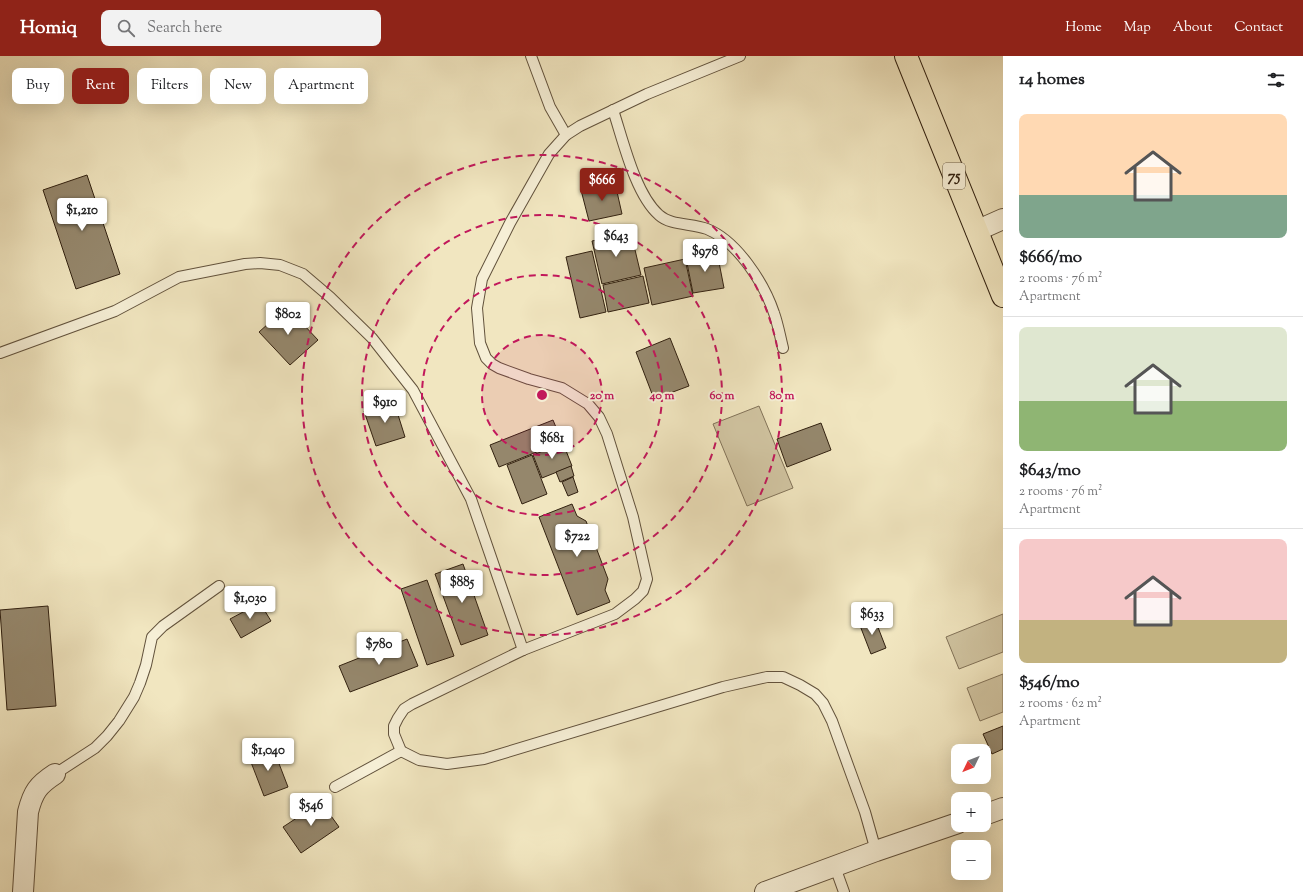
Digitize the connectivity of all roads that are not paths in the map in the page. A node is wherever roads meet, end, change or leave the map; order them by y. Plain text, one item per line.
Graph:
1 (531, 56) edge
2 (740, 56) edge
3 (906, 56) edge
4 (613, 110) junction
5 (566, 135) junction
6 (1003, 218) edge
7 (976, 231) junction
8 (1003, 296) edge
9 (784, 348) dead end
10 (0, 353) edge
11 (219, 586) dead end
12 (523, 650) junction
13 (401, 751) junction
14 (55, 774) joint
15 (335, 787) dead end
16 (1003, 808) edge
17 (991, 812) edge
18 (951, 825) edge
19 (876, 851) junction
20 (835, 867) junction
21 (23, 892) edge
22 (765, 892) edge
23 (844, 892) edge

1 - 5 lane
2 - 4 lane
3 - 7 highway, 75
4 - 5 lane
4 - 9 lane
5 - 12 lane
6 - 7 street
7 - 8 highway, 75
10 - 12 lane
11 - 14 lane
12 - 13 lane
13 - 15 lane
13 - 19 lane
14 - 21 street
16 - 17 street
18 - 19 street
19 - 20 street
20 - 22 street
20 - 23 lane

